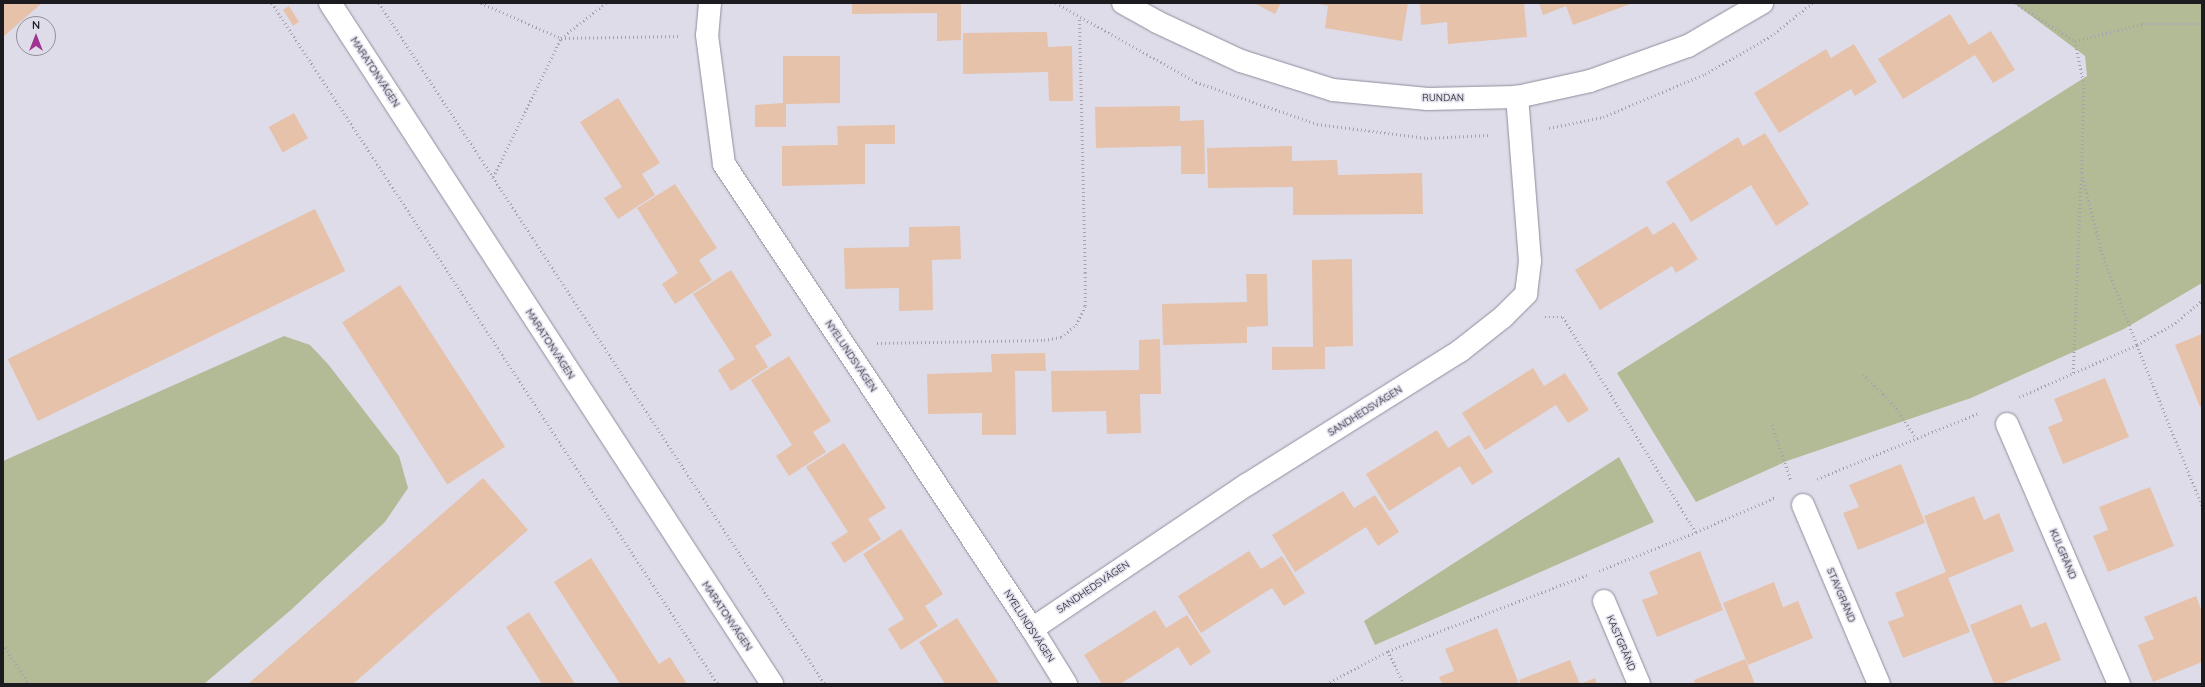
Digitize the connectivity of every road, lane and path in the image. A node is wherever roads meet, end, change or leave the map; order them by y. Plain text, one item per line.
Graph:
1 (272, 3) edge
2 (330, 3) edge
3 (379, 3) edge
4 (482, 3) edge
5 (606, 3) edge
6 (710, 3) edge
7 (1124, 3) edge
8 (1762, 3) edge
9 (2016, 3) edge
10 (1080, 17) dead end
11 (2202, 24) edge
12 (707, 35) junction
13 (561, 38) junction
14 (2075, 41) junction
15 (1517, 97) junction
16 (2082, 173) junction
17 (492, 177) junction
18 (2202, 300) edge
19 (1503, 317) junction
20 (843, 344) junction
21 (2136, 345) junction
22 (2073, 373) junction
23 (1863, 374) dead end
24 (2012, 400) dead end
25 (1985, 411) dead end
26 (2007, 424) dead end
27 (1772, 425) dead end
28 (1916, 438) junction
29 (1815, 480) dead end
30 (1791, 482) dead end
31 (1780, 495) dead end
32 (1803, 506) dead end
33 (2202, 506) edge
34 (1696, 532) junction
35 (1604, 601) dead end
36 (1032, 629) junction
37 (3, 644) edge
38 (1388, 651) junction
39 (29, 684) edge
40 (718, 684) edge
41 (772, 684) edge
42 (825, 684) edge
43 (1066, 684) edge
44 (1326, 684) edge
45 (1404, 684) edge
46 (1639, 684) edge
47 (1880, 684) edge
48 (2119, 684) edge

1 - 40 path
2 - 41 street, MARATONVÄGEN
3 - 17 path
4 - 13 path
5 - 13 path
6 - 12 street, NYELUNDSVÄGEN
7 - 15 street, RUNDAN
8 - 15 street, RUNDAN
9 - 14 path
10 - 20 path
11 - 14 path
12 - 13 path
12 - 20 street, NYELUNDSVÄGEN
13 - 17 path
14 - 16 path
15 - 19 street, SANDHEDSVÄGEN
16 - 21 path
16 - 22 path
17 - 42 path
18 - 21 path
19 - 34 path
19 - 36 street, SANDHEDSVÄGEN
20 - 36 street, NYELUNDSVÄGEN
21 - 22 path
21 - 33 path
22 - 24 path
23 - 28 path
25 - 28 path
26 - 48 street, KULGRÄND
27 - 30 path
28 - 29 path
31 - 34 path
32 - 47 street, STAVGRÄND
34 - 38 path
35 - 46 street, KASTGRÄND
36 - 43 street, NYELUNDSVÄGEN
37 - 39 path
38 - 44 path
38 - 45 path

